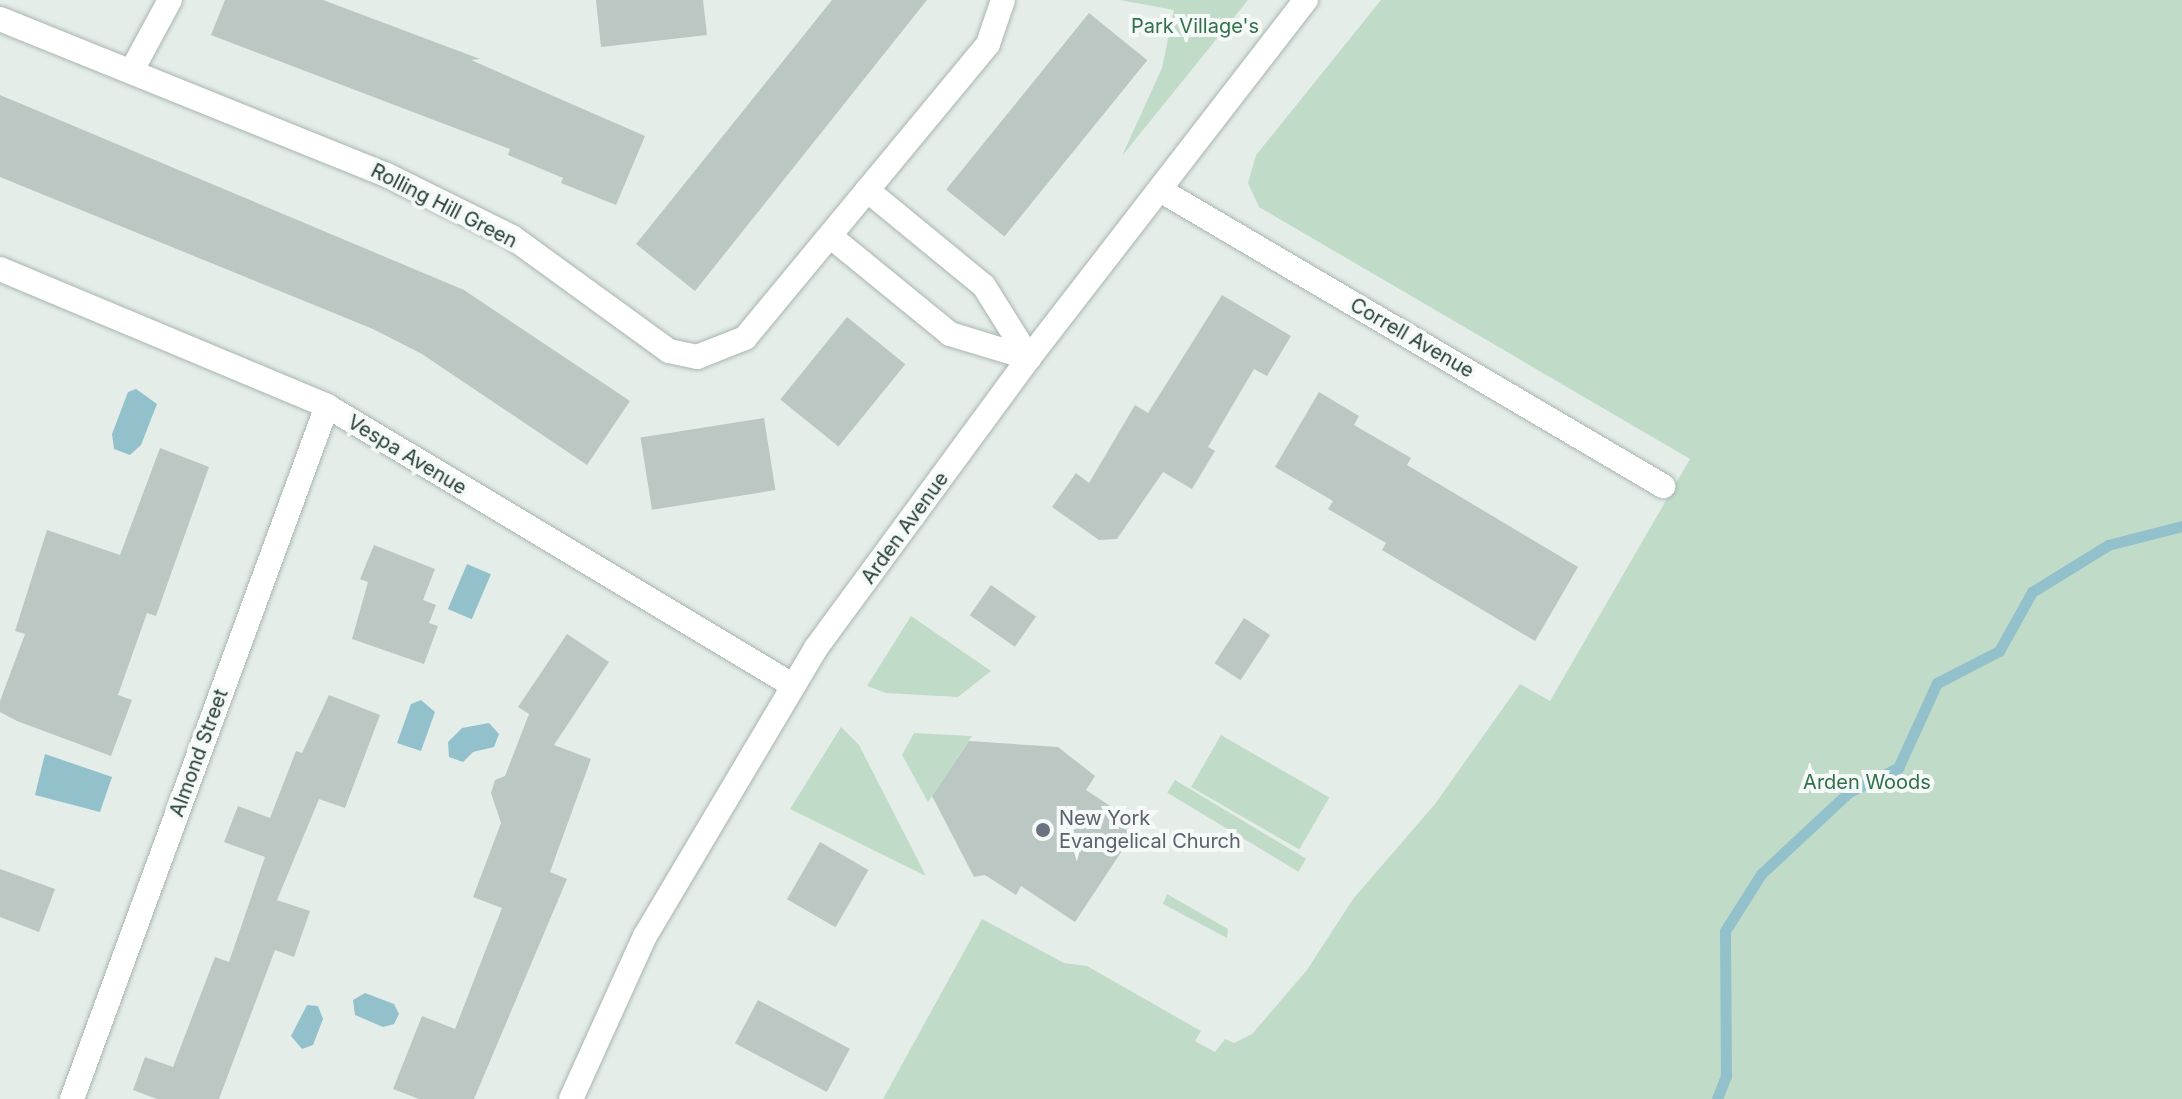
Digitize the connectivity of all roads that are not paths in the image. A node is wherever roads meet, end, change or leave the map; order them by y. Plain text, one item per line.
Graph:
1 (170, 0) edge
2 (1003, 0) edge
3 (1306, 0) edge
4 (0, 19) edge
5 (131, 72) junction
6 (867, 190) junction
7 (1160, 190) junction
8 (830, 236) junction
9 (0, 269) edge
10 (1029, 358) junction
11 (327, 406) junction
12 (1663, 486) dead end
13 (792, 685) junction
14 (72, 1099) edge
15 (571, 1099) edge

1 - 5 street
2 - 6 street, Rolling Hill Green
3 - 7 street, Arden Avenue
4 - 5 street, Rolling Hill Green
5 - 8 street, Rolling Hill Green
6 - 8 street, Rolling Hill Green
6 - 10 street
7 - 10 street, Arden Avenue
7 - 12 street, Correll Avenue
8 - 10 street
9 - 11 street, Vespa Avenue
10 - 13 street, Arden Avenue
11 - 13 street, Vespa Avenue
11 - 14 street, Almond Street
13 - 15 street, Arden Avenue

